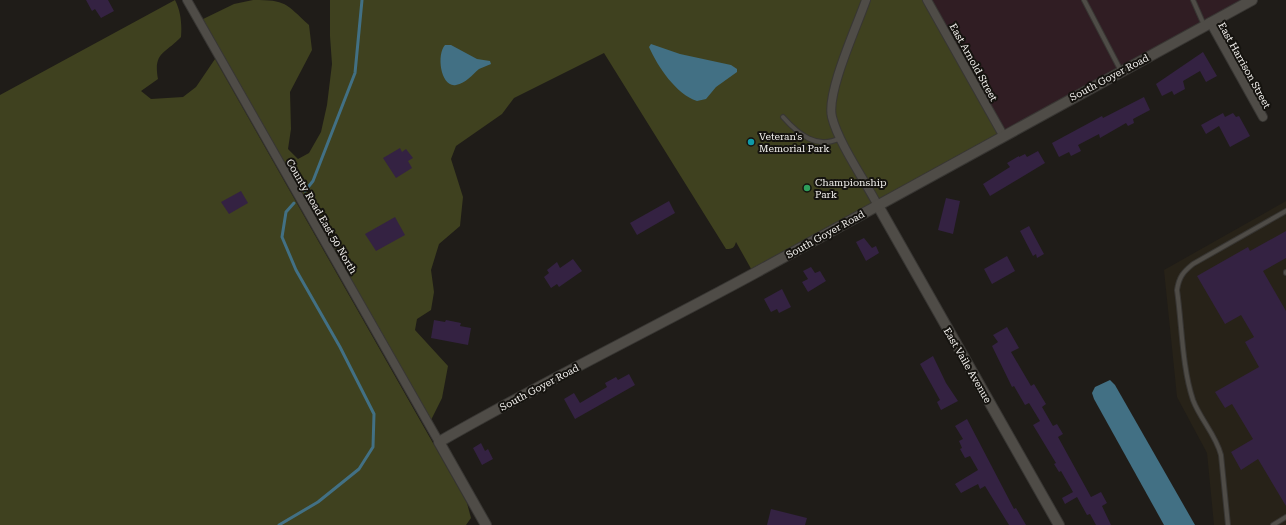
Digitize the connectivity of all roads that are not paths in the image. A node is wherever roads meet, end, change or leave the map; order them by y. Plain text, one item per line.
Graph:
1 (187, 0) edge
2 (866, 0) edge
3 (928, 0) edge
4 (1084, 0) edge
5 (1193, 0) edge
6 (1252, 0) edge
7 (1207, 24) junction
8 (1121, 71) junction
9 (783, 117) dead end
10 (1263, 117) dead end
11 (1003, 135) junction
12 (840, 137) junction
13 (878, 204) junction
14 (1286, 212) edge
15 (439, 442) junction
16 (1286, 517) edge
17 (486, 525) edge
18 (1059, 525) edge
19 (1228, 525) edge
20 (1273, 525) edge

1 - 15 street, County Road East 50 North
2 - 12 street
3 - 11 street, East Arnold Street
4 - 8 lane
5 - 7 lane
6 - 7 street, South Goyer Road
7 - 8 street, South Goyer Road
7 - 10 street, East Harrison Street
8 - 11 street, South Goyer Road
9 - 12 lane
11 - 13 street, South Goyer Road
12 - 13 street
13 - 15 street, South Goyer Road
13 - 18 street, East Vaile Avenue
14 - 19 lane
15 - 17 street
16 - 20 lane

